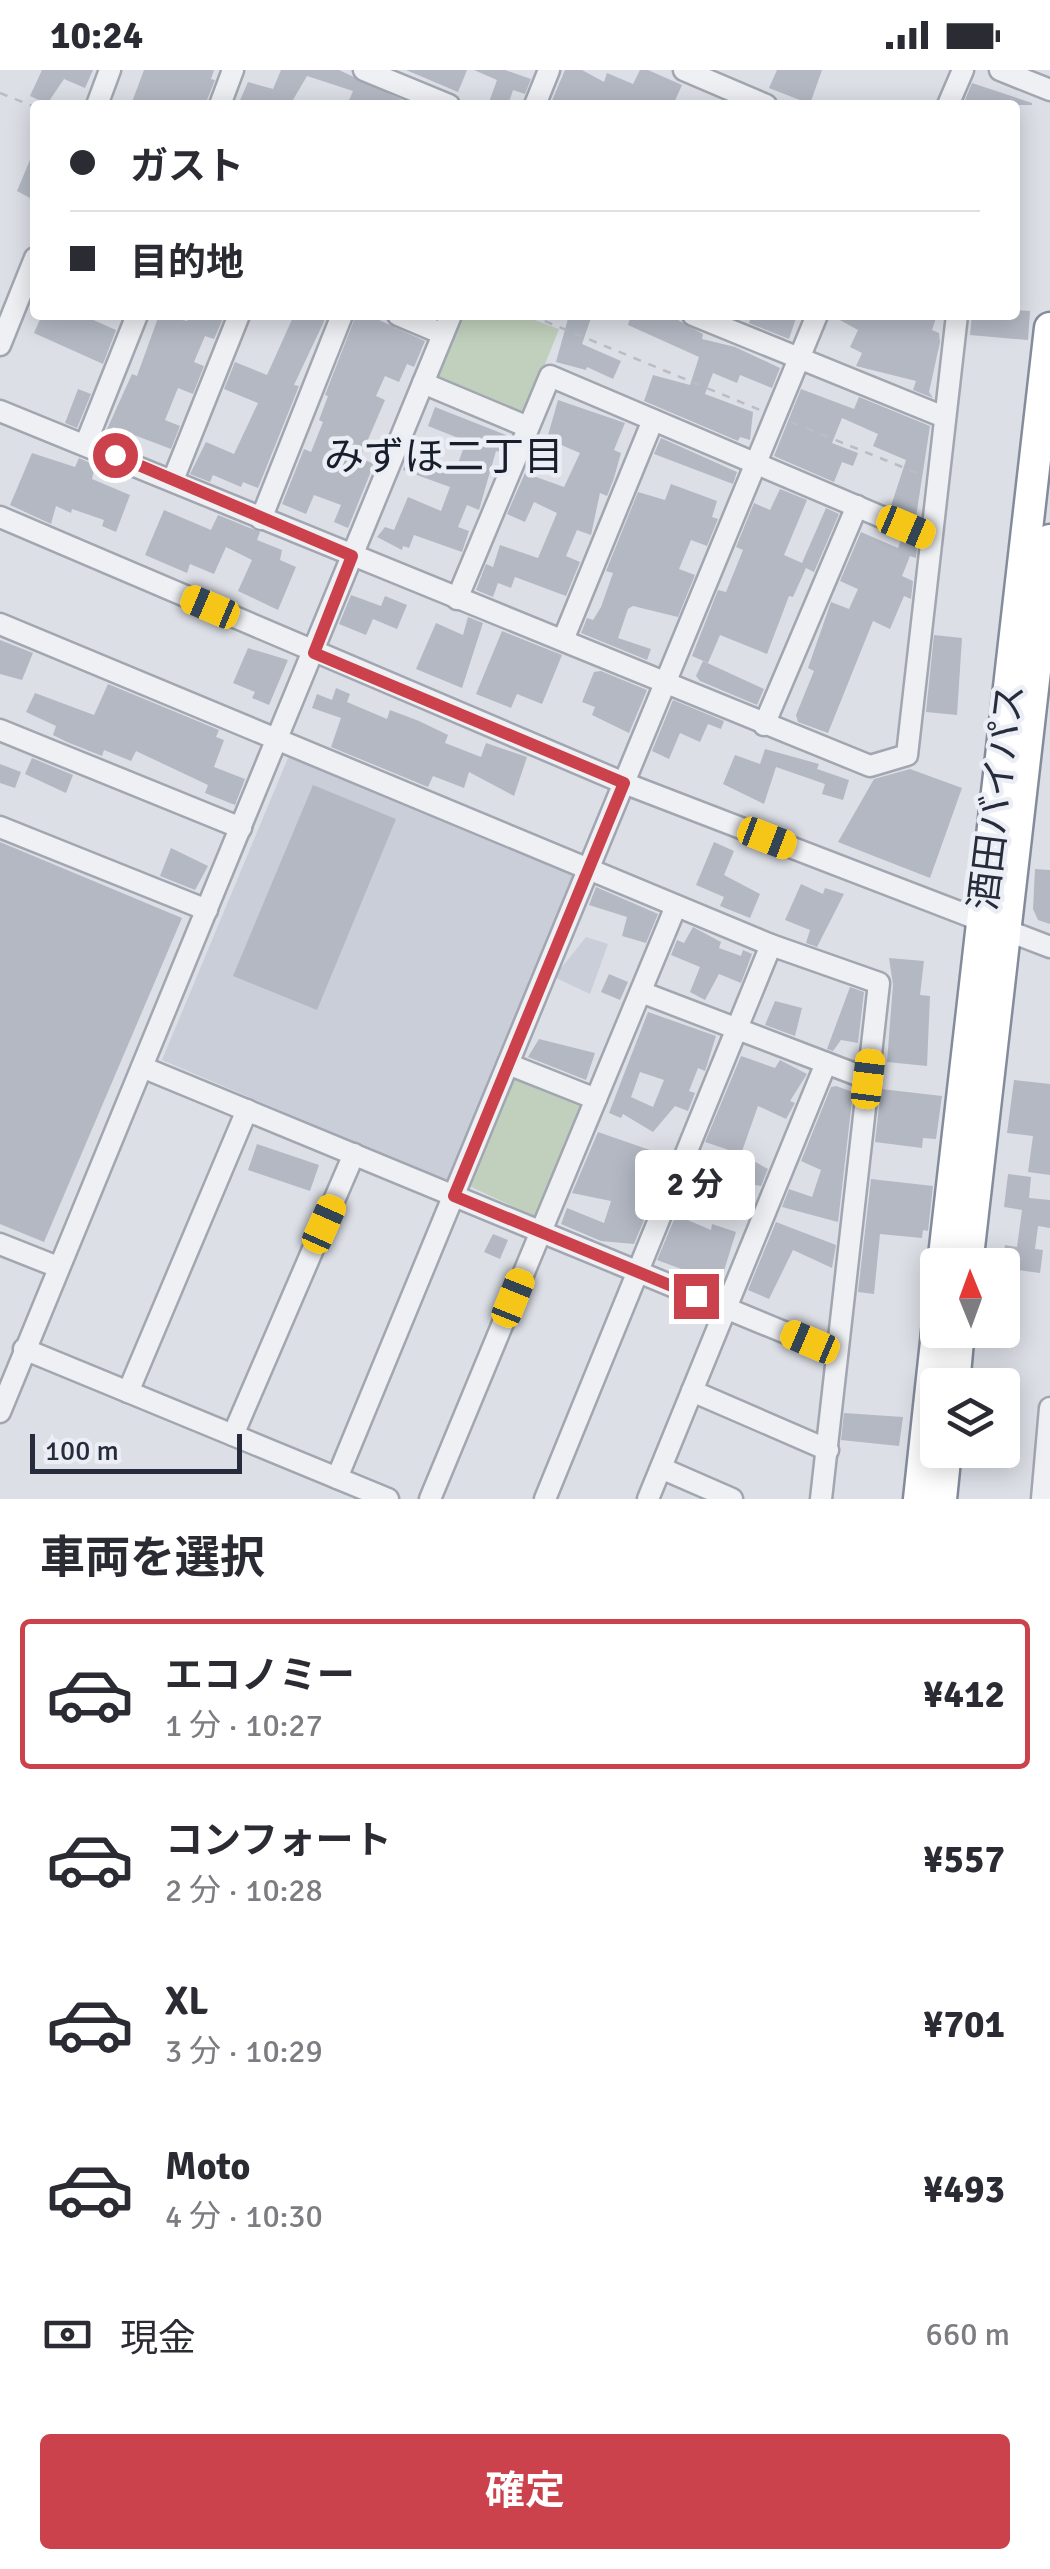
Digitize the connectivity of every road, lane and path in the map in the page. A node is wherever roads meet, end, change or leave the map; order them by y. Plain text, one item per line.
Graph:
1 (110, 70) edge
2 (234, 70) edge
3 (364, 70) edge
4 (550, 70) edge
5 (684, 70) edge
6 (963, 70) edge
7 (1000, 70) edge
8 (1050, 90) edge
9 (0, 93) edge
10 (98, 100) edge
11 (222, 100) edge
12 (438, 100) edge
13 (537, 100) edge
14 (754, 100) edge
15 (950, 100) edge
16 (30, 105) edge
17 (30, 270) edge
18 (135, 320) edge
19 (236, 320) edge
20 (340, 320) edge
21 (422, 320) edge
22 (542, 320) edge
23 (705, 320) edge
24 (815, 320) edge
25 (956, 320) edge
26 (447, 325) edge
27 (1050, 328) edge
28 (0, 345) edge
29 (800, 358) junction
30 (423, 383) junction
31 (0, 411) edge
32 (775, 416) junction
33 (944, 416) junction
34 (652, 420) junction
35 (528, 427) junction
36 (86, 443) junction
37 (756, 463) junction
38 (172, 480) junction
39 (938, 482) junction
40 (857, 506) junction
41 (0, 516) edge
42 (261, 519) junction
43 (931, 538) junction
44 (1050, 540) edge
45 (352, 556) junction
46 (457, 599) junction
47 (0, 624) edge
48 (564, 640) junction
49 (314, 653) junction
50 (664, 685) junction
51 (764, 725) junction
52 (0, 730) edge
53 (278, 740) junction
54 (624, 783) junction
55 (0, 828) edge
56 (241, 828) junction
57 (588, 870) junction
58 (676, 906) junction
59 (208, 910) junction
60 (994, 926) junction
61 (771, 945) junction
62 (1050, 947) edge
63 (641, 992) junction
64 (736, 1028) junction
65 (826, 1063) junction
66 (508, 1064) junction
67 (142, 1067) junction
68 (868, 1079) junction
69 (596, 1099) junction
70 (247, 1110) junction
71 (354, 1154) junction
72 (454, 1196) junction
73 (541, 1232) junction
74 (0, 1244) edge
75 (947, 1248) edge
76 (968, 1248) edge
77 (58, 1268) junction
78 (636, 1271) junction
79 (726, 1308) junction
80 (935, 1348) edge
81 (24, 1349) junction
82 (838, 1354) junction
83 (692, 1391) junction
84 (128, 1392) junction
85 (1050, 1408) edge
86 (0, 1412) edge
87 (233, 1435) junction
88 (828, 1450) junction
89 (661, 1468) junction
90 (944, 1468) edge
91 (337, 1478) junction
92 (388, 1499) edge
93 (430, 1499) edge
94 (546, 1499) edge
95 (648, 1499) edge
96 (732, 1499) edge
97 (821, 1499) edge
98 (919, 1499) edge
99 (941, 1499) edge
100 (1042, 1499) edge

1 - 10 street
2 - 11 street
3 - 12 street
4 - 13 street
5 - 14 street
6 - 15 street
7 - 8 street
9 - 16 path
17 - 28 street
18 - 36 street
19 - 38 street
20 - 42 street
21 - 26 street
22 - 32 path
23 - 29 street
24 - 29 street
25 - 33 street
26 - 30 street
27 - 60 highway, 酒田バイパス
29 - 32 street
29 - 33 street
30 - 35 street
30 - 45 street
31 - 36 street
32 - 37 street
32 - 39 path
33 - 39 street
34 - 35 street
34 - 37 street
34 - 48 street
35 - 46 street
36 - 38 street
37 - 40 street
37 - 50 street
38 - 42 street
39 - 43 street
40 - 43 street
40 - 51 street
41 - 49 street
42 - 45 street
43 - 51 street
44 - 60 highway, 酒田バイパス
45 - 46 street
45 - 49 street
46 - 48 street
47 - 53 street
48 - 50 street
49 - 53 street
49 - 54 street
50 - 51 street
50 - 54 street
52 - 56 street
53 - 56 street
53 - 57 street
54 - 57 street
54 - 60 street
55 - 59 street
56 - 59 street
57 - 58 street
57 - 66 street
58 - 61 street
58 - 63 street
59 - 67 street
60 - 62 street
60 - 75 highway, 酒田バイパス
60 - 76 highway, 酒田バイパス
61 - 64 street
61 - 68 street
63 - 64 street
63 - 69 street
64 - 65 street
64 - 78 street
65 - 68 street
65 - 79 street
66 - 69 street
66 - 72 street
67 - 70 street
67 - 77 street
68 - 82 street
69 - 73 street
70 - 71 street
70 - 84 street
71 - 72 street
71 - 87 street
72 - 73 street
72 - 91 street
73 - 78 street
73 - 93 street
74 - 77 street
77 - 81 street
78 - 79 street
78 - 94 street
79 - 82 street
79 - 83 street
80 - 98 highway
81 - 84 street
81 - 86 street
82 - 88 street
83 - 88 street
83 - 89 street
84 - 87 street
85 - 100 street
87 - 91 street
88 - 97 street
89 - 95 street
89 - 96 street
90 - 99 highway
91 - 92 street

